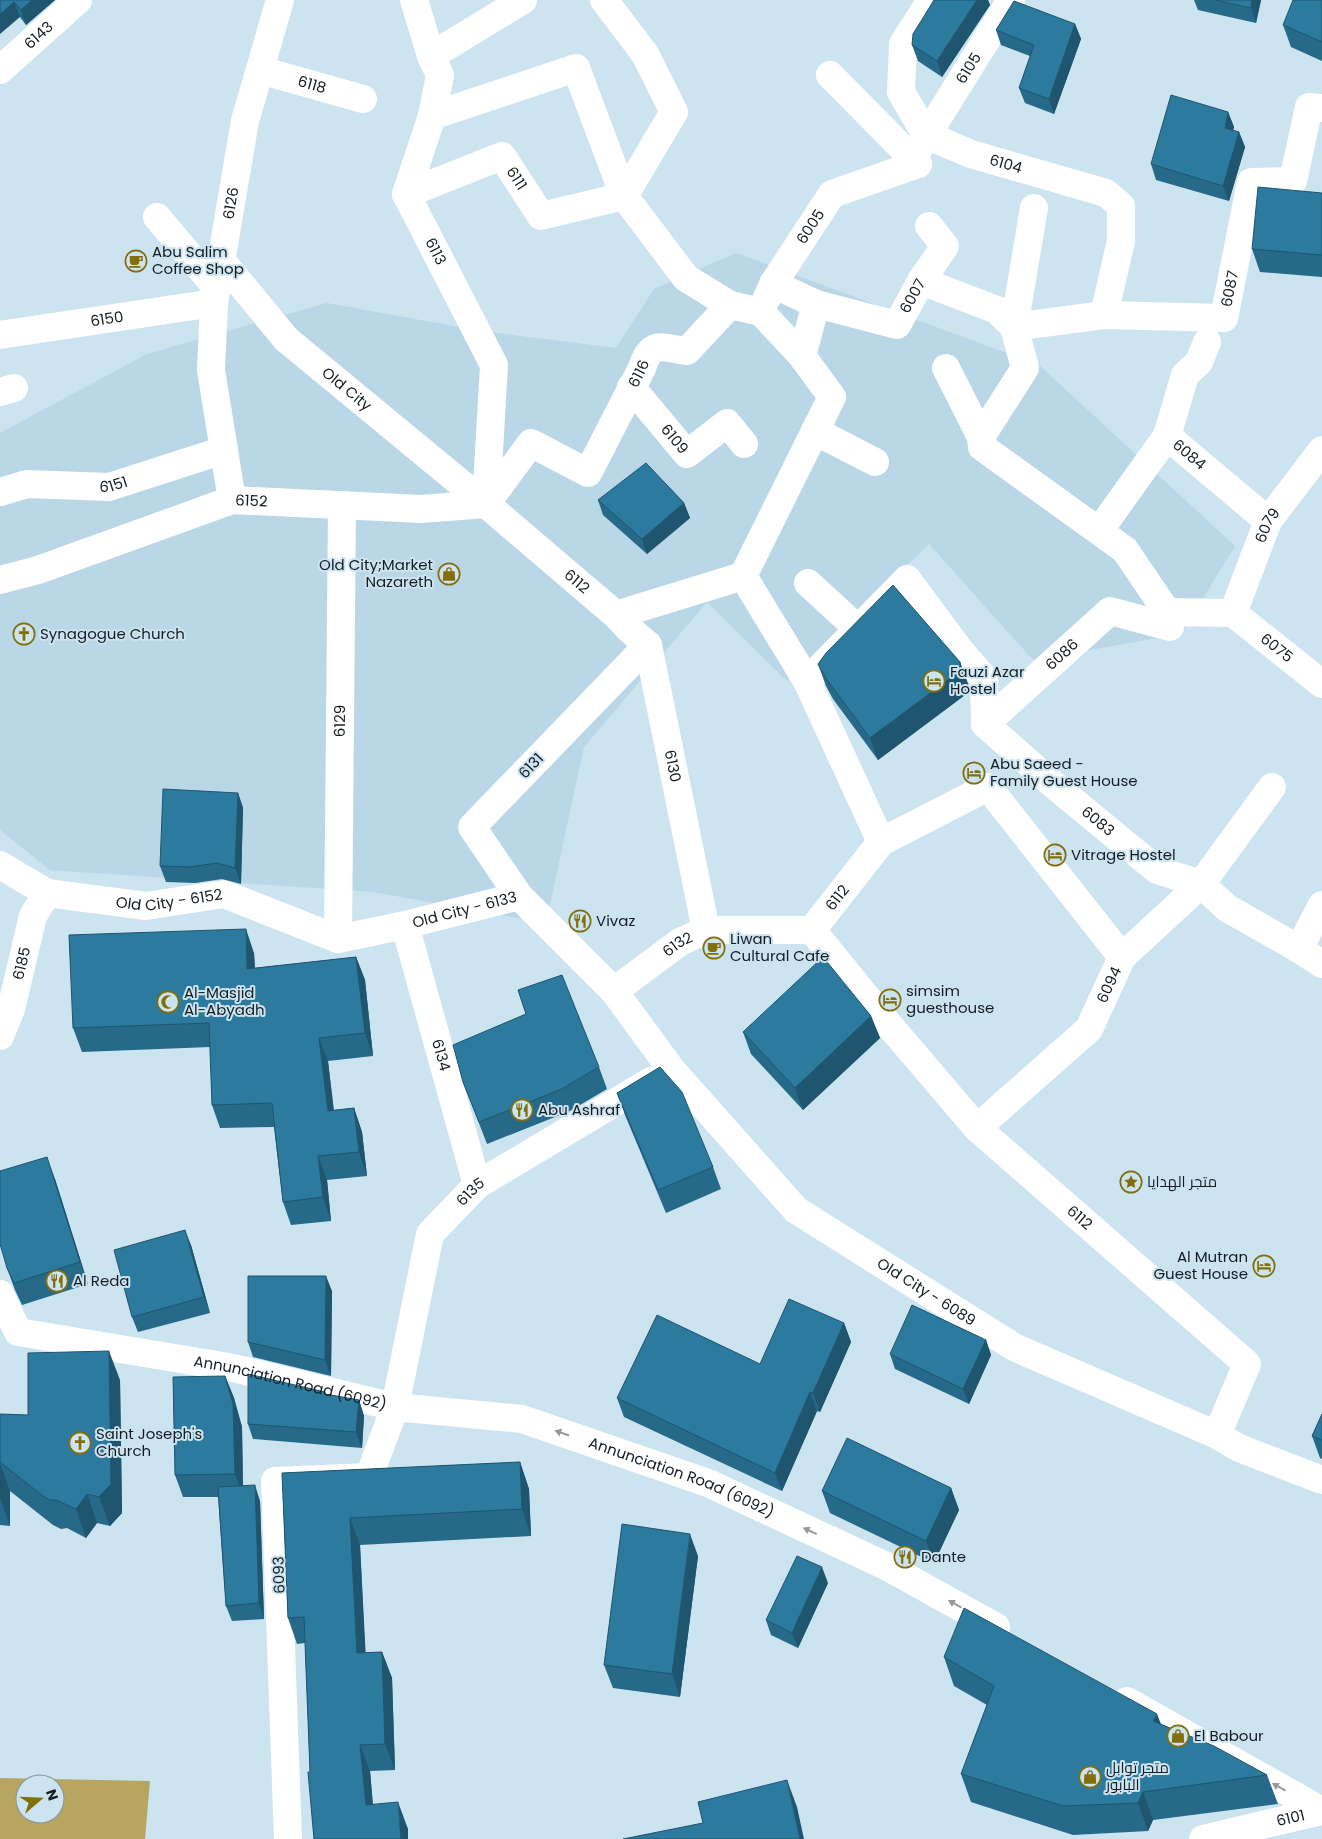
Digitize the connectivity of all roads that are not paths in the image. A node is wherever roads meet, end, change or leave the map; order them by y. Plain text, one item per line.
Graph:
1 (78, 0) edge
2 (280, 0) edge
3 (414, 0) edge
4 (523, 0) edge
5 (604, 0) edge
6 (931, 0) edge
7 (1011, 0) edge
8 (431, 56) junction
9 (0, 70) edge
10 (260, 70) junction
11 (830, 75) dead end
12 (363, 99) dead end
13 (1322, 108) edge
14 (432, 116) junction
15 (926, 135) junction
16 (918, 164) junction
17 (406, 194) junction
18 (624, 196) junction
19 (1034, 208) dead end
20 (157, 218) dead end
21 (929, 226) dead end
22 (221, 260) junction
23 (921, 281) junction
24 (773, 284) junction
25 (215, 295) junction
26 (816, 304) junction
27 (730, 305) junction
28 (761, 312) junction
29 (1104, 315) junction
30 (1014, 327) junction
31 (0, 335) edge
32 (1207, 342) dead end
33 (802, 356) junction
34 (946, 368) dead end
35 (631, 388) junction
36 (815, 431) junction
37 (1168, 436) junction
38 (981, 437) junction
39 (744, 444) dead end
40 (224, 450) junction
41 (1322, 450) edge
42 (875, 462) dead end
43 (0, 492) edge
44 (232, 500) junction
45 (486, 504) junction
46 (342, 505) junction
47 (1268, 521) junction
48 (1099, 531) junction
49 (743, 576) junction
50 (0, 580) edge
51 (808, 583) dead end
52 (1167, 612) junction
53 (1233, 613) junction
54 (616, 615) junction
55 (858, 629) junction
56 (648, 645) junction
57 (807, 681) junction
58 (1322, 684) edge
59 (985, 724) junction
60 (1272, 787) dead end
61 (881, 842) junction
62 (0, 865) edge
63 (1201, 884) junction
64 (47, 893) junction
65 (519, 896) junction
66 (1322, 905) edge
67 (404, 925) junction
68 (706, 930) junction
69 (812, 930) junction
70 (338, 939) junction
71 (1300, 948) junction
72 (1122, 957) junction
73 (1322, 964) edge
74 (614, 991) junction
75 (0, 1036) edge
76 (671, 1069) junction
77 (977, 1128) junction
78 (477, 1185) junction
79 (0, 1294) edge
80 (395, 1407) junction
81 (1217, 1436) junction
82 (1322, 1480) edge
83 (1020, 1641) edge
84 (1106, 1689) edge
85 (1321, 1811) edge
86 (288, 1839) edge
87 (1203, 1839) edge

1 - 9 street, 6143
2 - 10 street, 6126
3 - 8 street
4 - 8 street
5 - 18 street
6 - 15 street
7 - 15 street, 6105
8 - 14 street
10 - 12 street, 6118
10 - 22 street, 6126
11 - 16 street
13 - 29 street, 6087
14 - 17 street
14 - 18 street
15 - 16 street
15 - 29 street, 6104
16 - 24 street, 6005
17 - 18 street, 6111
17 - 45 street, 6113
18 - 27 street
19 - 30 street
20 - 25 street
21 - 23 street, 6007
22 - 25 street, 6126
22 - 45 street, Old City
23 - 26 street, 6007
23 - 30 street
24 - 26 street, 6007
24 - 28 street, 6005
25 - 31 street, 6150
25 - 40 street, 6126
26 - 33 street
27 - 28 street
27 - 35 street, 6116
28 - 33 street
29 - 30 street, 6087
30 - 38 street
32 - 37 street, 6084
33 - 36 street
34 - 38 street
35 - 39 street, 6109
35 - 45 street, 6116
36 - 42 street
36 - 49 street
37 - 47 street, 6084
37 - 48 street
38 - 48 street
40 - 43 street, 6151
40 - 44 street, 6126
41 - 47 street, 6079
44 - 46 street, 6152
44 - 50 street, 6152
45 - 46 street, 6152
45 - 54 street, 6112
46 - 70 street, 6129
47 - 53 street, 6079
48 - 52 street
49 - 54 street
49 - 57 street
51 - 55 street
52 - 53 street
52 - 59 street, 6086
53 - 58 street, 6075
54 - 56 street
55 - 57 street
55 - 59 street
56 - 65 street, 6131
56 - 68 street, 6130
57 - 61 street
59 - 63 street, 6083
60 - 63 street, 6094
61 - 69 street, 6112
61 - 72 street
62 - 64 street, Old City - 6152
63 - 71 street, 6083
63 - 72 street, 6094
64 - 70 street, Old City - 6152
64 - 75 street, 6185
65 - 67 street, Old City - 6133
65 - 74 street, Old City - 6133
66 - 71 street
67 - 70 street, Old City - 6133
67 - 78 street, 6134
68 - 69 street, 6132
68 - 74 street, 6132
69 - 77 street, 6112
71 - 73 street, 6083
72 - 77 street, 6094
74 - 76 street, Old City - 6089
76 - 78 street, 6135
76 - 81 street, Old City - 6089
77 - 81 street, 6112
78 - 80 street, 6135
79 - 80 street, Annunciation Road (6092)
83 -> 80 street, Annunciation Road (6092)
80 - 86 street, 6093
81 - 82 street, Old City - 6089
85 -> 84 street
85 - 87 street, 6101

